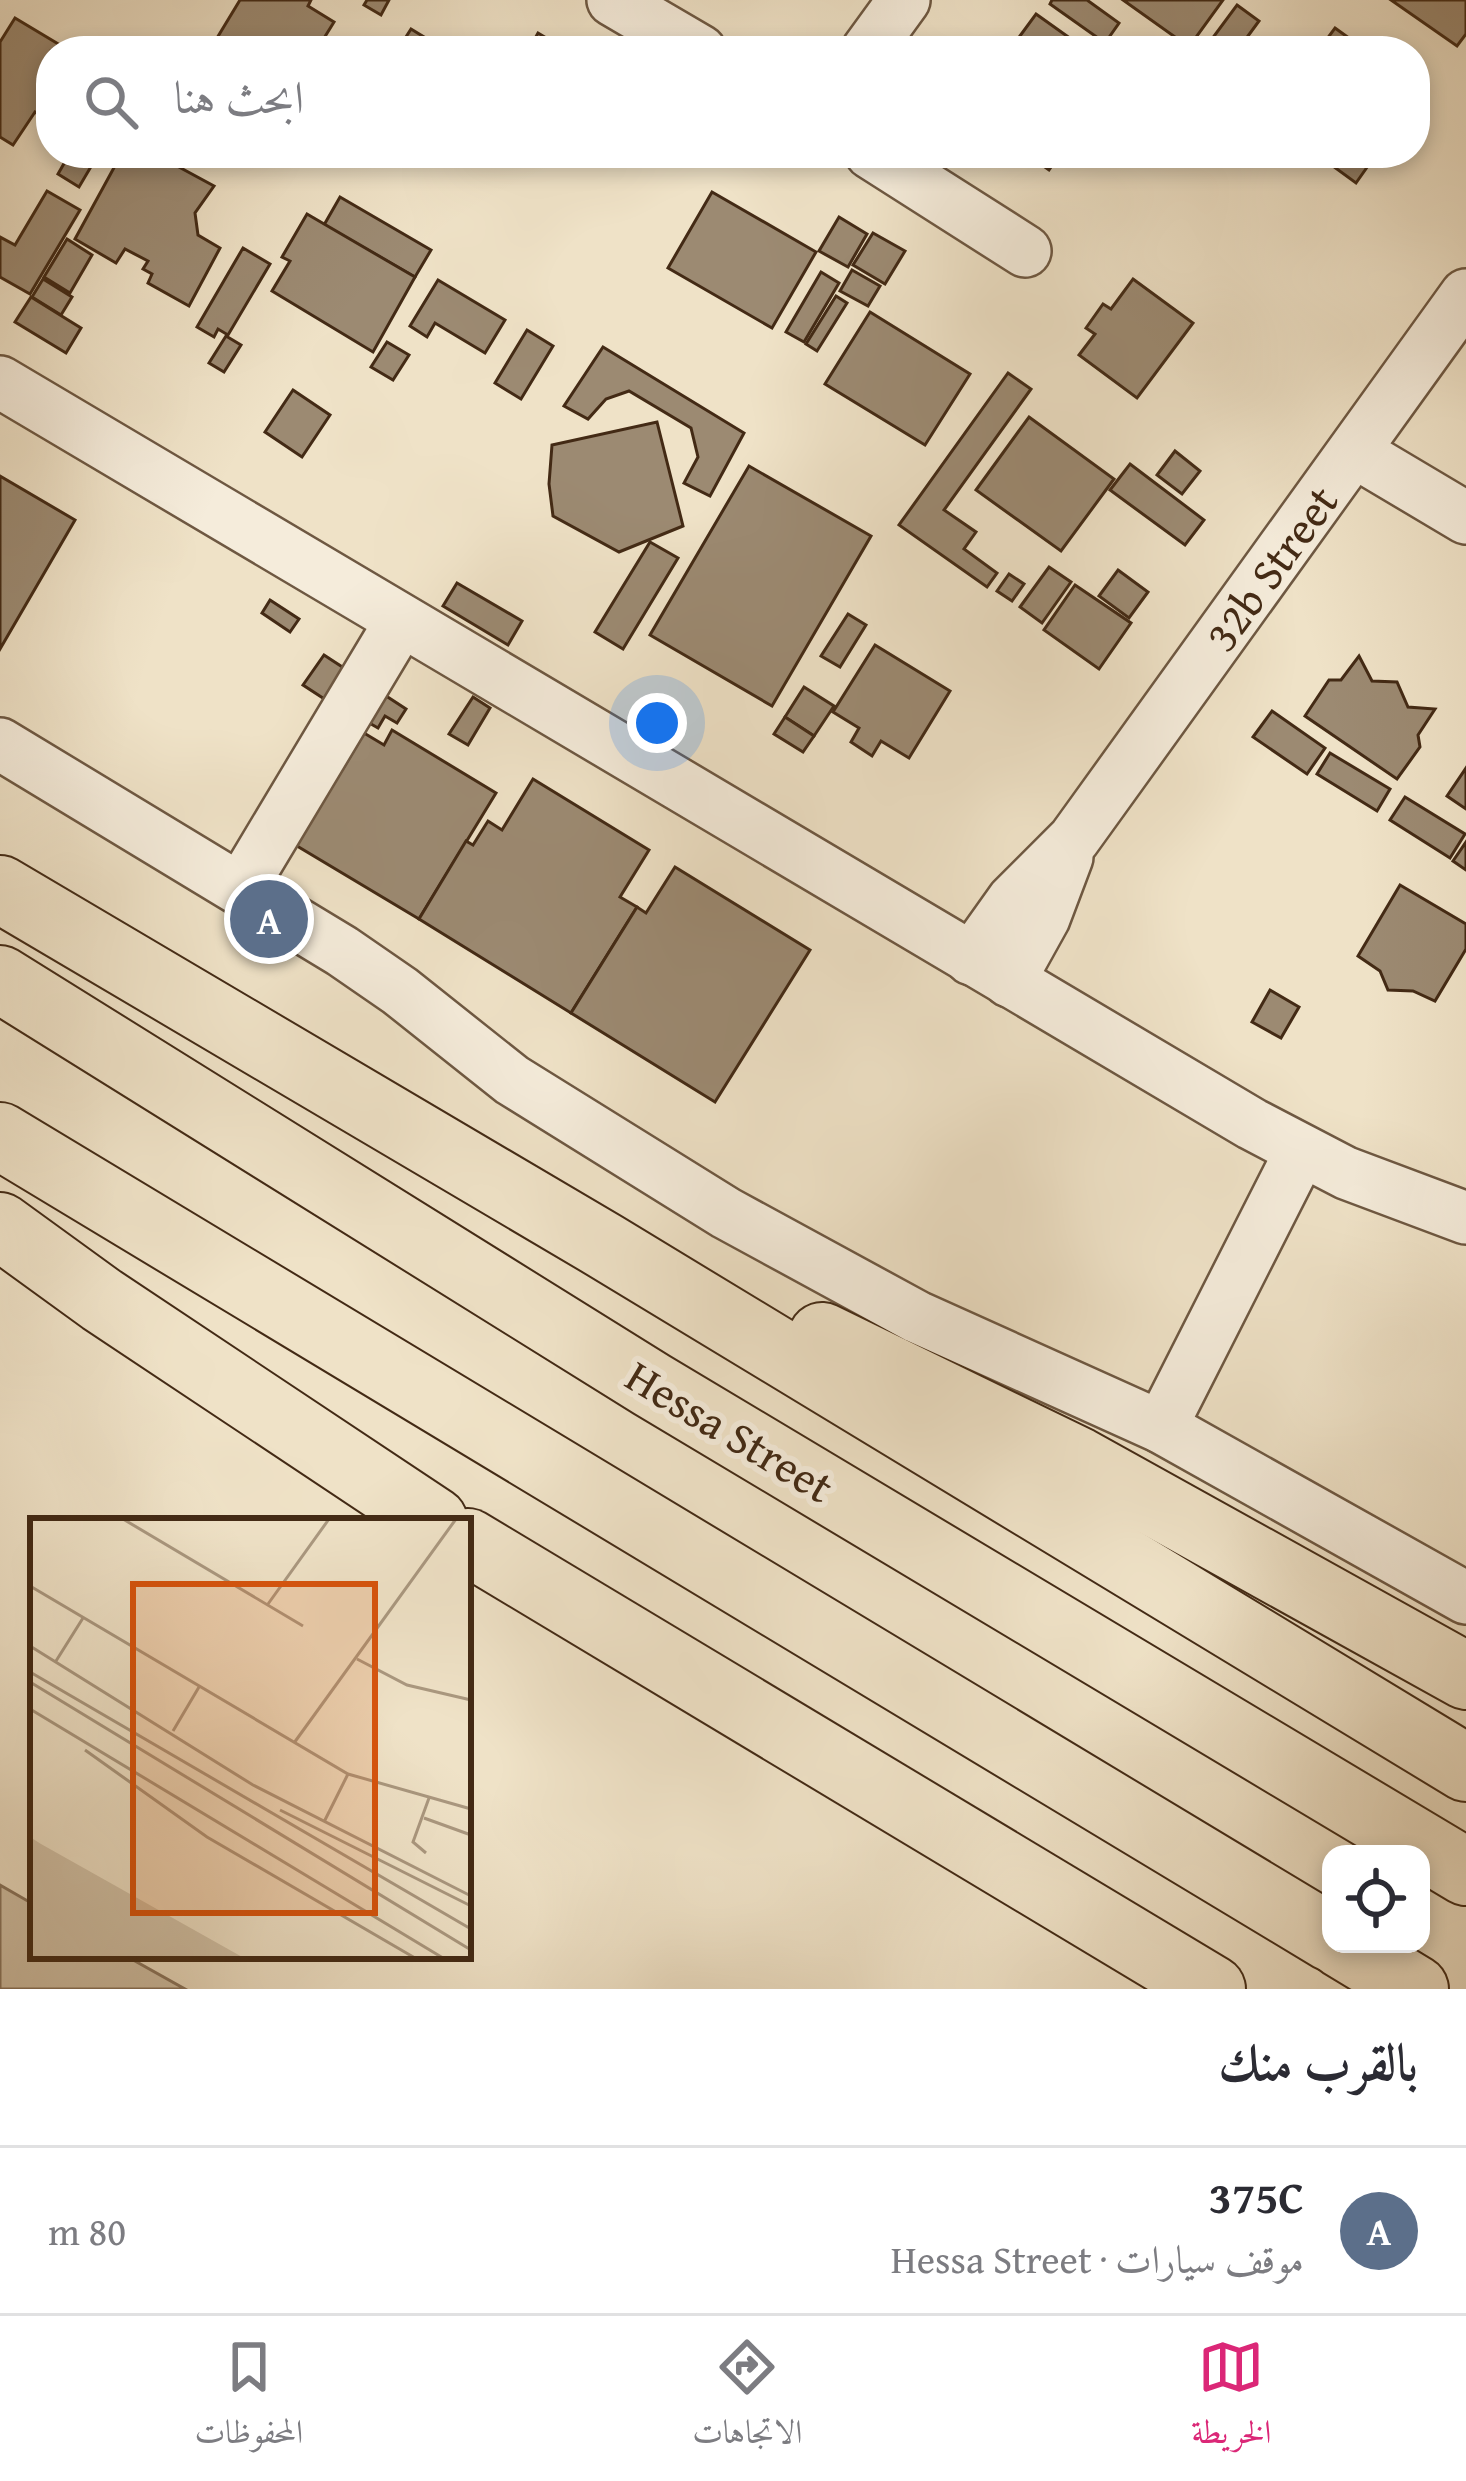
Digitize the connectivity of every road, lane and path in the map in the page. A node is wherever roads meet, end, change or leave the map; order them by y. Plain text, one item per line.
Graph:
1 (613, 0) edge
2 (904, 0) edge
3 (674, 36) edge
4 (878, 36) edge
5 (895, 168) edge
6 (1025, 251) dead end
7 (1466, 296) edge
8 (0, 382) edge
9 (1355, 452) junction
10 (1466, 518) edge
11 (401, 621) junction
12 (0, 744) edge
13 (241, 888) junction
14 (0, 889) edge
15 (990, 970) junction
16 (0, 979) edge
17 (0, 1136) edge
18 (1301, 1150) junction
19 (1466, 1218) edge
20 (0, 1226) edge
21 (604, 1246) junction
22 (1161, 1427) junction
23 (429, 1518) edge
24 (471, 1544) edge
25 (1466, 1598) edge
26 (1466, 1676) edge
27 (1466, 1768) edge
28 (1466, 1872) edge
29 (1322, 1933) edge
30 (1356, 1953) edge
31 (1212, 1989) edge
32 (1415, 1989) edge

1 - 3 street
2 - 4 street
5 - 6 street
7 - 9 street, 32b Street
8 - 11 street
9 - 10 street
9 - 15 street, 32b Street
11 - 13 street
11 - 15 street
12 - 13 street
13 - 22 street
14 - 21 main road
15 - 18 street
16 - 28 main road, Hessa Street
17 - 29 main road
18 - 19 street
18 - 22 street
20 - 23 main road
21 - 26 main road
21 - 27 main road
22 - 25 street
24 - 31 main road
30 - 32 main road

